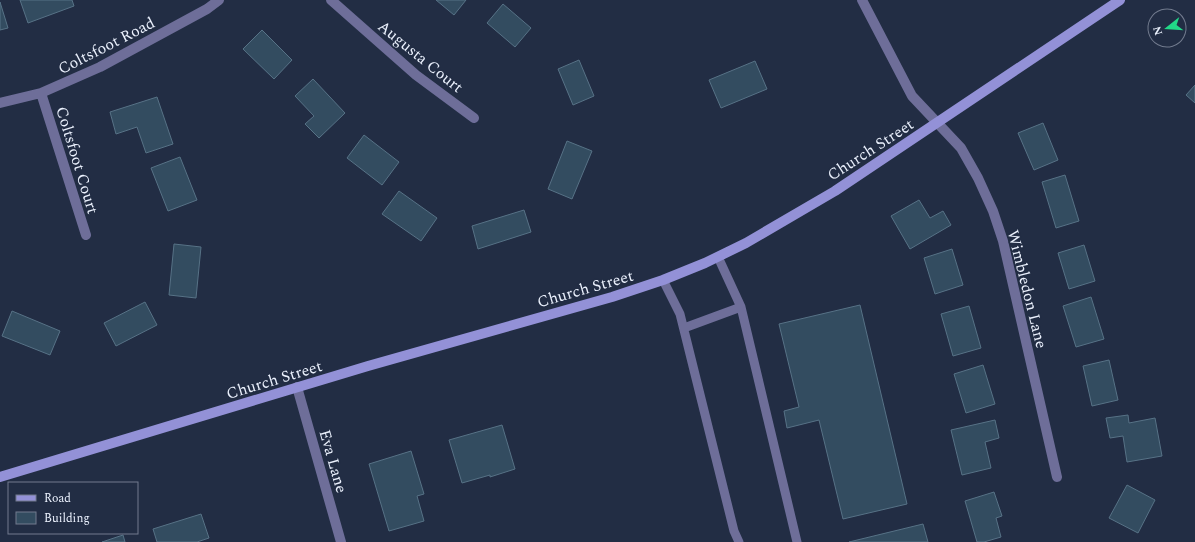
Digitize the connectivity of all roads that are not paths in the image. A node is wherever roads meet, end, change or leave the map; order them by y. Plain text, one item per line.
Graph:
1 (219, 0) edge
2 (331, 0) edge
3 (862, 0) edge
4 (1120, 0) edge
5 (41, 93) junction
6 (0, 103) edge
7 (474, 118) dead end
8 (937, 123) junction
9 (86, 235) dead end
10 (718, 257) junction
11 (663, 280) junction
12 (741, 307) junction
13 (684, 328) junction
14 (298, 388) junction
15 (0, 477) edge
16 (1057, 477) dead end
17 (341, 542) edge
18 (738, 542) edge
19 (797, 542) edge

1 - 5 street, Coltsfoot Road
2 - 7 street, Augusta Court
3 - 8 street, Wimbledon Lane
4 - 8 street, Church Street
5 - 6 street, Coltsfoot Road
5 - 9 street, Coltsfoot Court
8 - 10 street, Church Street
8 - 16 street, Wimbledon Lane
10 - 11 street, Church Street
10 - 12 lane
11 - 13 lane
11 - 14 street, Church Street
12 - 13 lane
12 - 19 lane
13 - 18 lane
14 - 15 street, Church Street
14 - 17 street, Eva Lane

